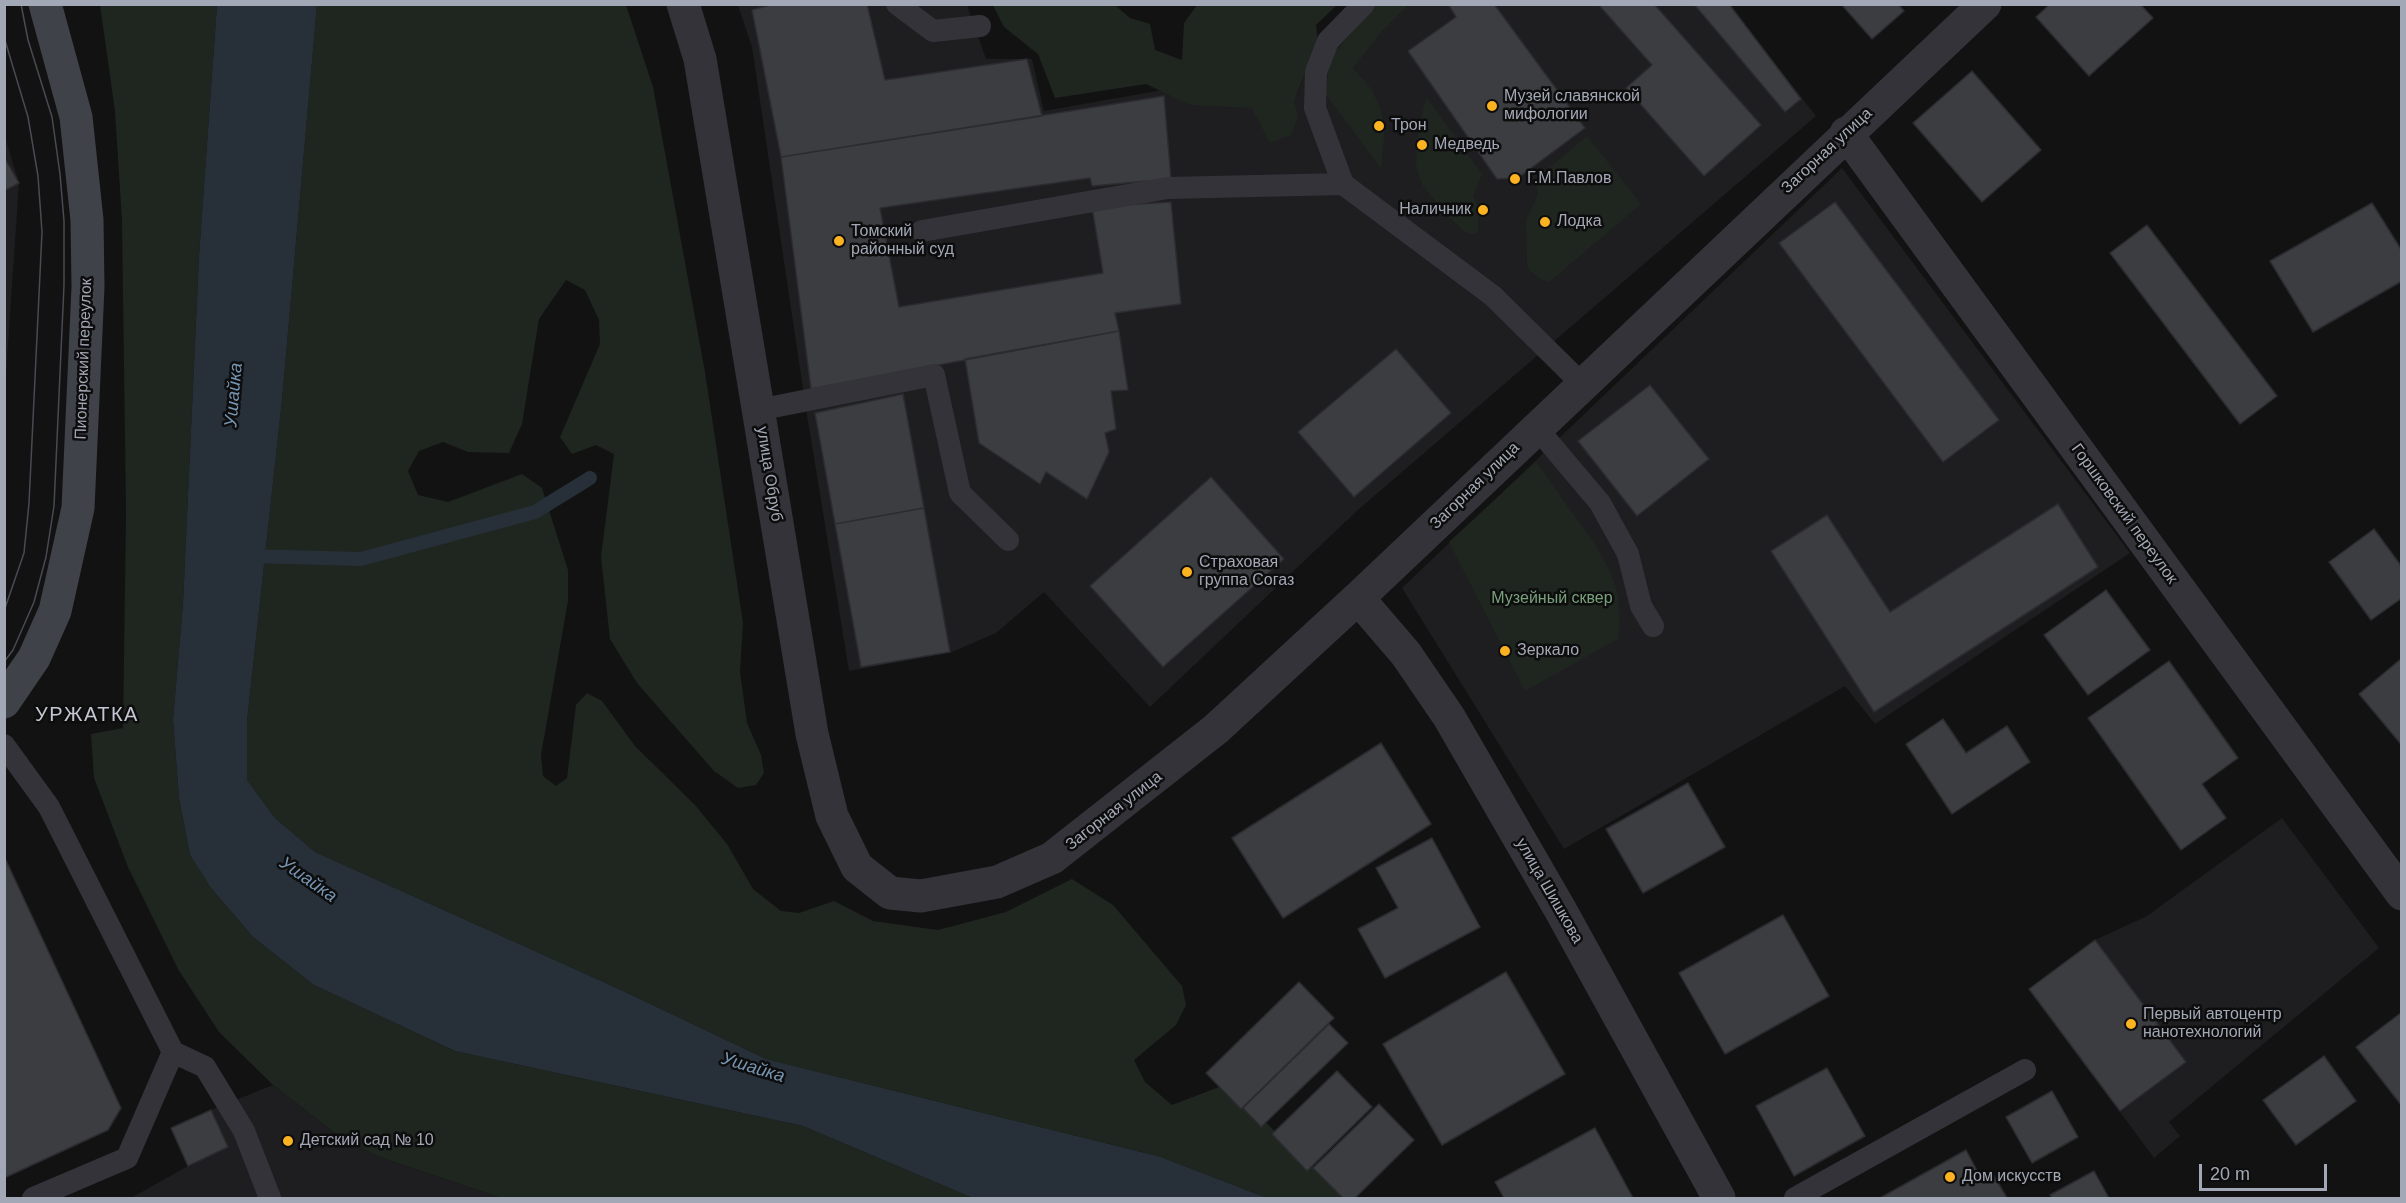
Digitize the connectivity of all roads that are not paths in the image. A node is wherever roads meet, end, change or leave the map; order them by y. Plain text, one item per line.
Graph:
1 (45, 4) edge
2 (683, 4) edge
3 (897, 4) edge
4 (1364, 4) edge
5 (1985, 4) edge
6 (980, 26) dead end
7 (1845, 133) junction
8 (1343, 184) junction
9 (922, 231) dead end
10 (1582, 384) junction
11 (758, 410) junction
12 (1536, 428) junction
13 (1008, 540) dead end
14 (1358, 598) junction
15 (1653, 626) dead end
16 (4, 702) edge
17 (4, 745) edge
18 (2402, 894) edge
19 (921, 896) joint
20 (172, 1052) junction
21 (2025, 1070) dead end
22 (33, 1198) edge
23 (270, 1198) edge
24 (1719, 1198) edge
25 (1795, 1198) edge

1 - 16 main road, Пионерский переулок
2 - 11 street, улица Обруб
3 - 6 lane
4 - 8 lane
5 - 7 street, Загорная улица
7 - 10 street, Загорная улица
7 - 18 street, Горшковский переулок
8 - 9 lane
8 - 10 lane
10 - 12 street, Загорная улица
11 - 13 lane
11 - 19 street, улица Обруб
12 - 14 street, Загорная улица
12 - 15 lane
14 - 19 street, Загорная улица
14 - 24 street, улица Шишкова
17 - 20 lane
20 - 22 lane
20 - 23 lane
21 - 25 lane

